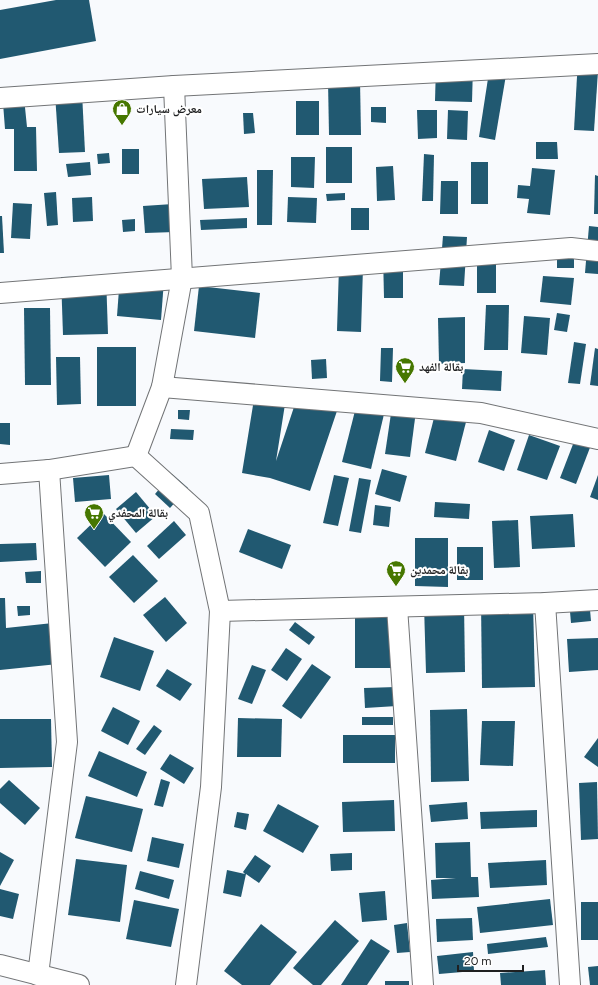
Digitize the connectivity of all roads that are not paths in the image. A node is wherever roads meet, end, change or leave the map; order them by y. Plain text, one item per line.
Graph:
1 (598, 64) edge
2 (174, 86) junction
3 (0, 98) edge
4 (598, 251) edge
5 (182, 278) junction
6 (0, 293) edge
7 (162, 387) junction
8 (598, 440) edge
9 (136, 456) junction
10 (49, 470) junction
11 (0, 474) edge
12 (598, 600) edge
13 (545, 603) junction
14 (397, 607) junction
15 (220, 611) junction
16 (0, 965) edge
17 (38, 975) junction
18 (79, 985) edge
19 (186, 985) edge
20 (423, 985) edge
21 (570, 985) edge

1 - 2 street
2 - 3 street
2 - 5 street
4 - 5 street
5 - 6 street
5 - 7 street
7 - 8 street
7 - 9 street
9 - 10 street
9 - 15 street
10 - 11 street
10 - 17 street
12 - 13 street
13 - 14 street
13 - 21 street
14 - 15 street
14 - 20 street
15 - 19 street
16 - 17 street
17 - 18 street

